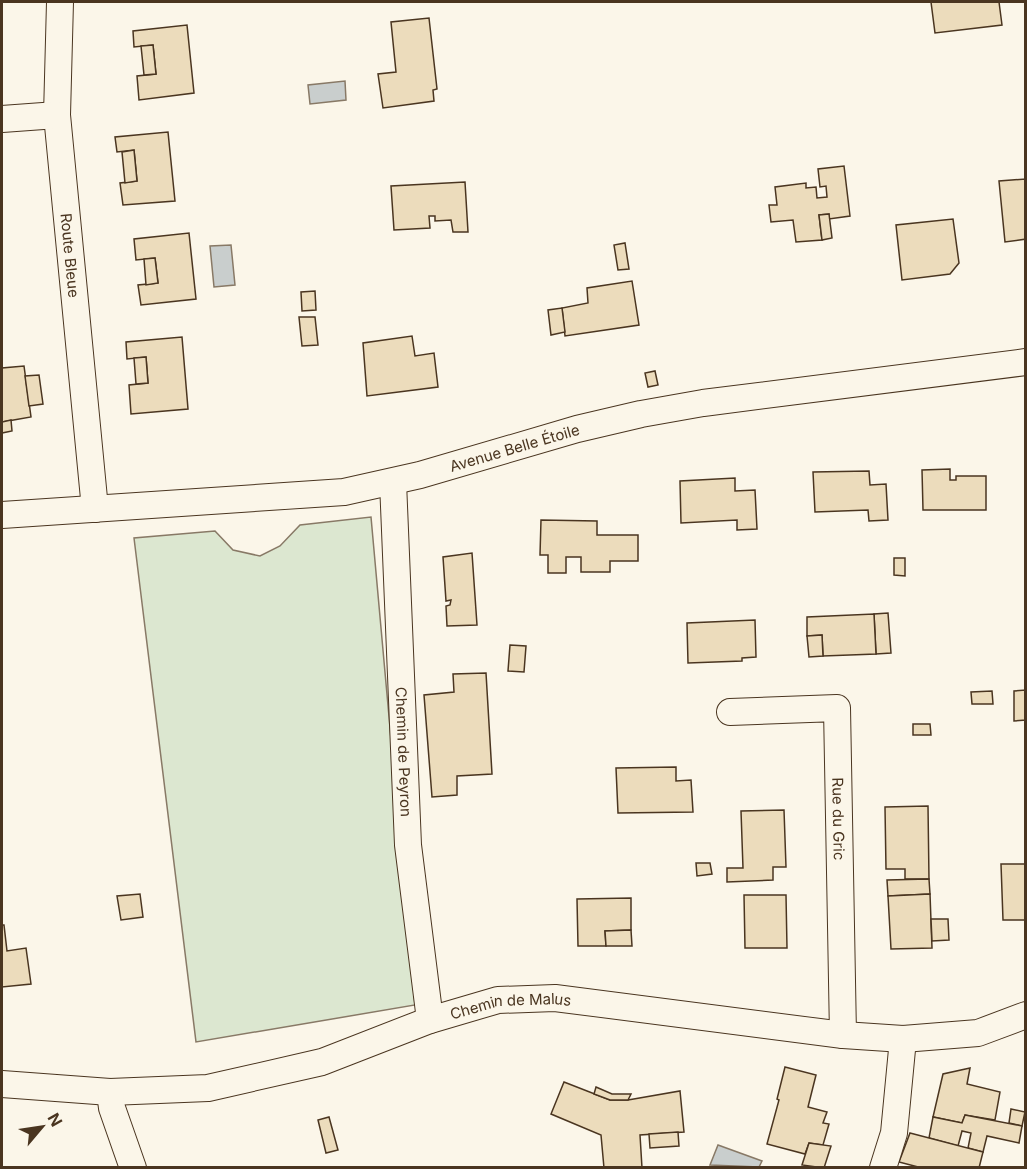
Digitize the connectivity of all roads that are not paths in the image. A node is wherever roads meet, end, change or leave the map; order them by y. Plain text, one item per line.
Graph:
1 (60, 2) edge
2 (57, 115) junction
3 (2, 119) edge
4 (1026, 362) edge
5 (393, 482) junction
6 (95, 508) junction
7 (2, 515) edge
8 (730, 712) dead end
9 (1026, 1015) edge
10 (430, 1020) junction
11 (843, 1035) junction
12 (903, 1039) junction
13 (2, 1084) edge
14 (110, 1092) junction
15 (133, 1167) edge
16 (883, 1167) edge

1 - 2 street, Route Bleue
2 - 3 street
2 - 6 street, Route Bleue
4 - 5 street, Avenue Belle Étoile
5 - 6 street, Avenue Belle Étoile
5 - 10 street, Chemin de Peyron
6 - 7 street, Avenue Belle Étoile
8 - 11 street, Rue du Gric
9 - 12 street, Chemin de Malus
10 - 11 street, Chemin de Malus
10 - 14 street, Chemin de Malus
11 - 12 street, Chemin de Malus
12 - 16 street
13 - 14 street, Chemin de Malus
14 - 15 street

